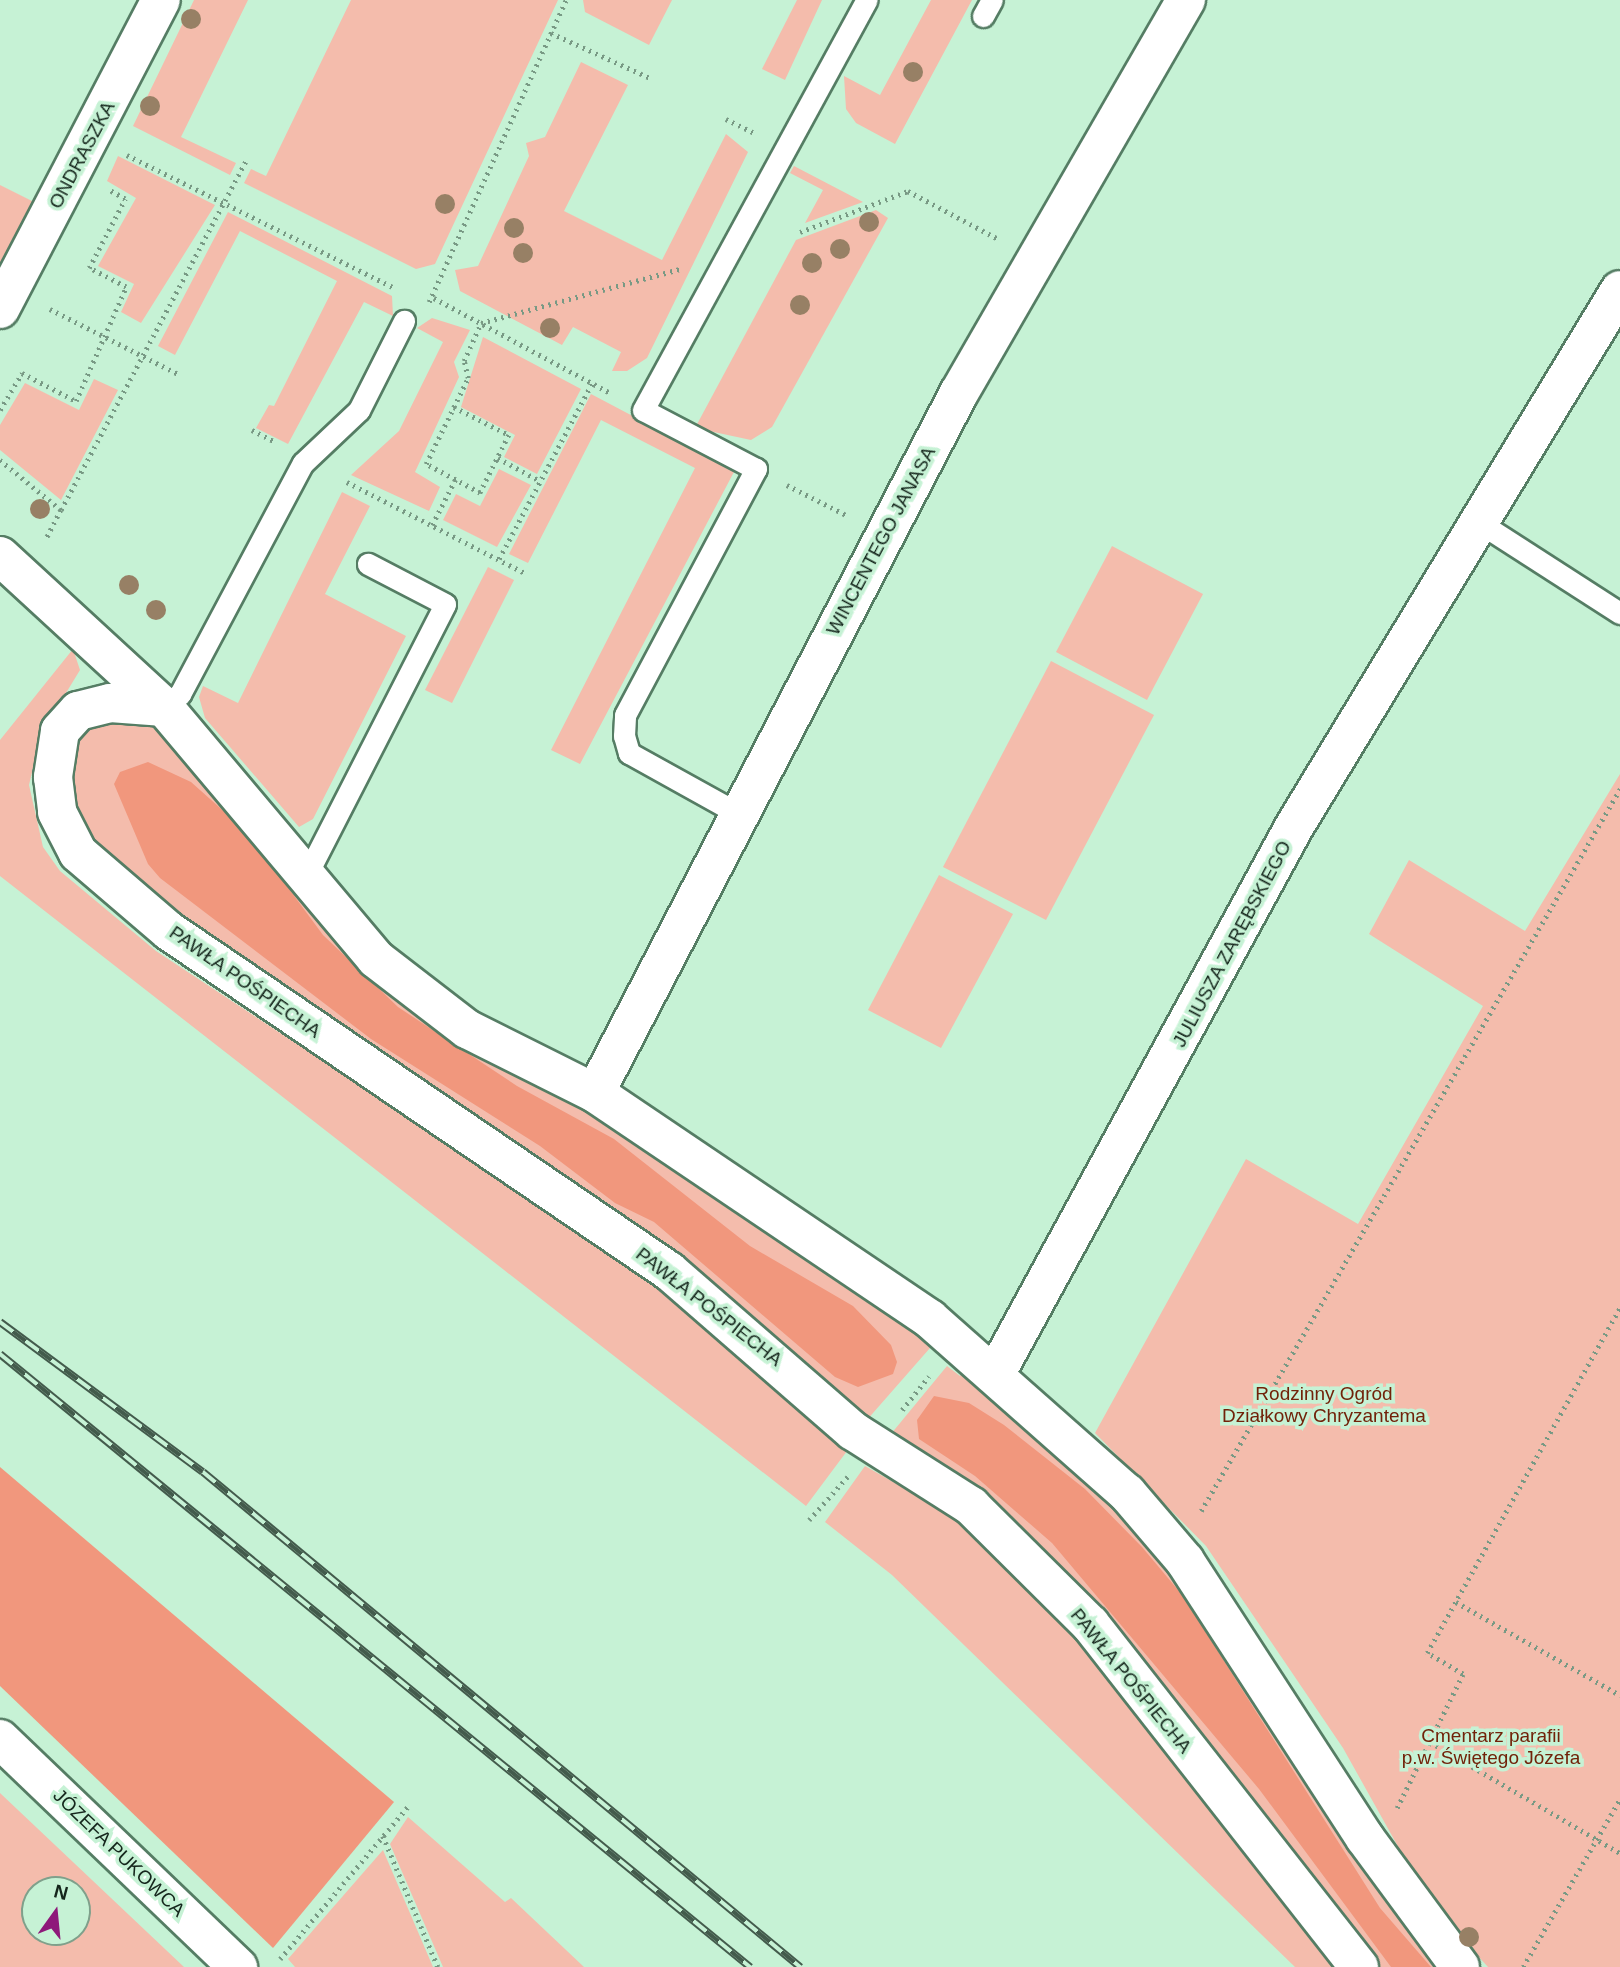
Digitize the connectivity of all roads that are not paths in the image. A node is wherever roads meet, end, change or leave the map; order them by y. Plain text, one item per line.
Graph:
1 (161, 0) edge
2 (867, 0) edge
3 (1186, 0) edge
4 (1620, 290) edge
5 (6, 299) edge
6 (404, 321) road end
7 (1477, 521) junction
8 (0, 556) edge
9 (368, 564) dead end
10 (1620, 613) edge
11 (97, 645) junction
12 (164, 708) junction
13 (78, 711) junction
14 (739, 814) junction
15 (306, 876) junction
16 (595, 1093) junction
17 (984, 1363) junction
18 (0, 1739) edge
19 (238, 1967) edge
20 (1359, 1967) edge
21 (1460, 1967) edge

1 - 5 street, ONDRASZKA
2 - 14 lane
3 - 14 street, WINCENTEGO JANASA
4 - 7 street, JULIUSZA ZARĘBSKIEGO
6 - 12 lane
7 - 10 lane
7 - 17 street, JULIUSZA ZARĘBSKIEGO
8 - 11 street
9 - 15 lane
11 - 12 street
11 - 13 street, PAWŁA POŚPIECHA
12 - 13 street
12 - 15 street
13 - 20 street, PAWŁA POŚPIECHA
14 - 16 street, WINCENTEGO JANASA
15 - 16 street
16 - 17 street
17 - 21 street
18 - 19 street, JÓZEFA PUKOWCA

